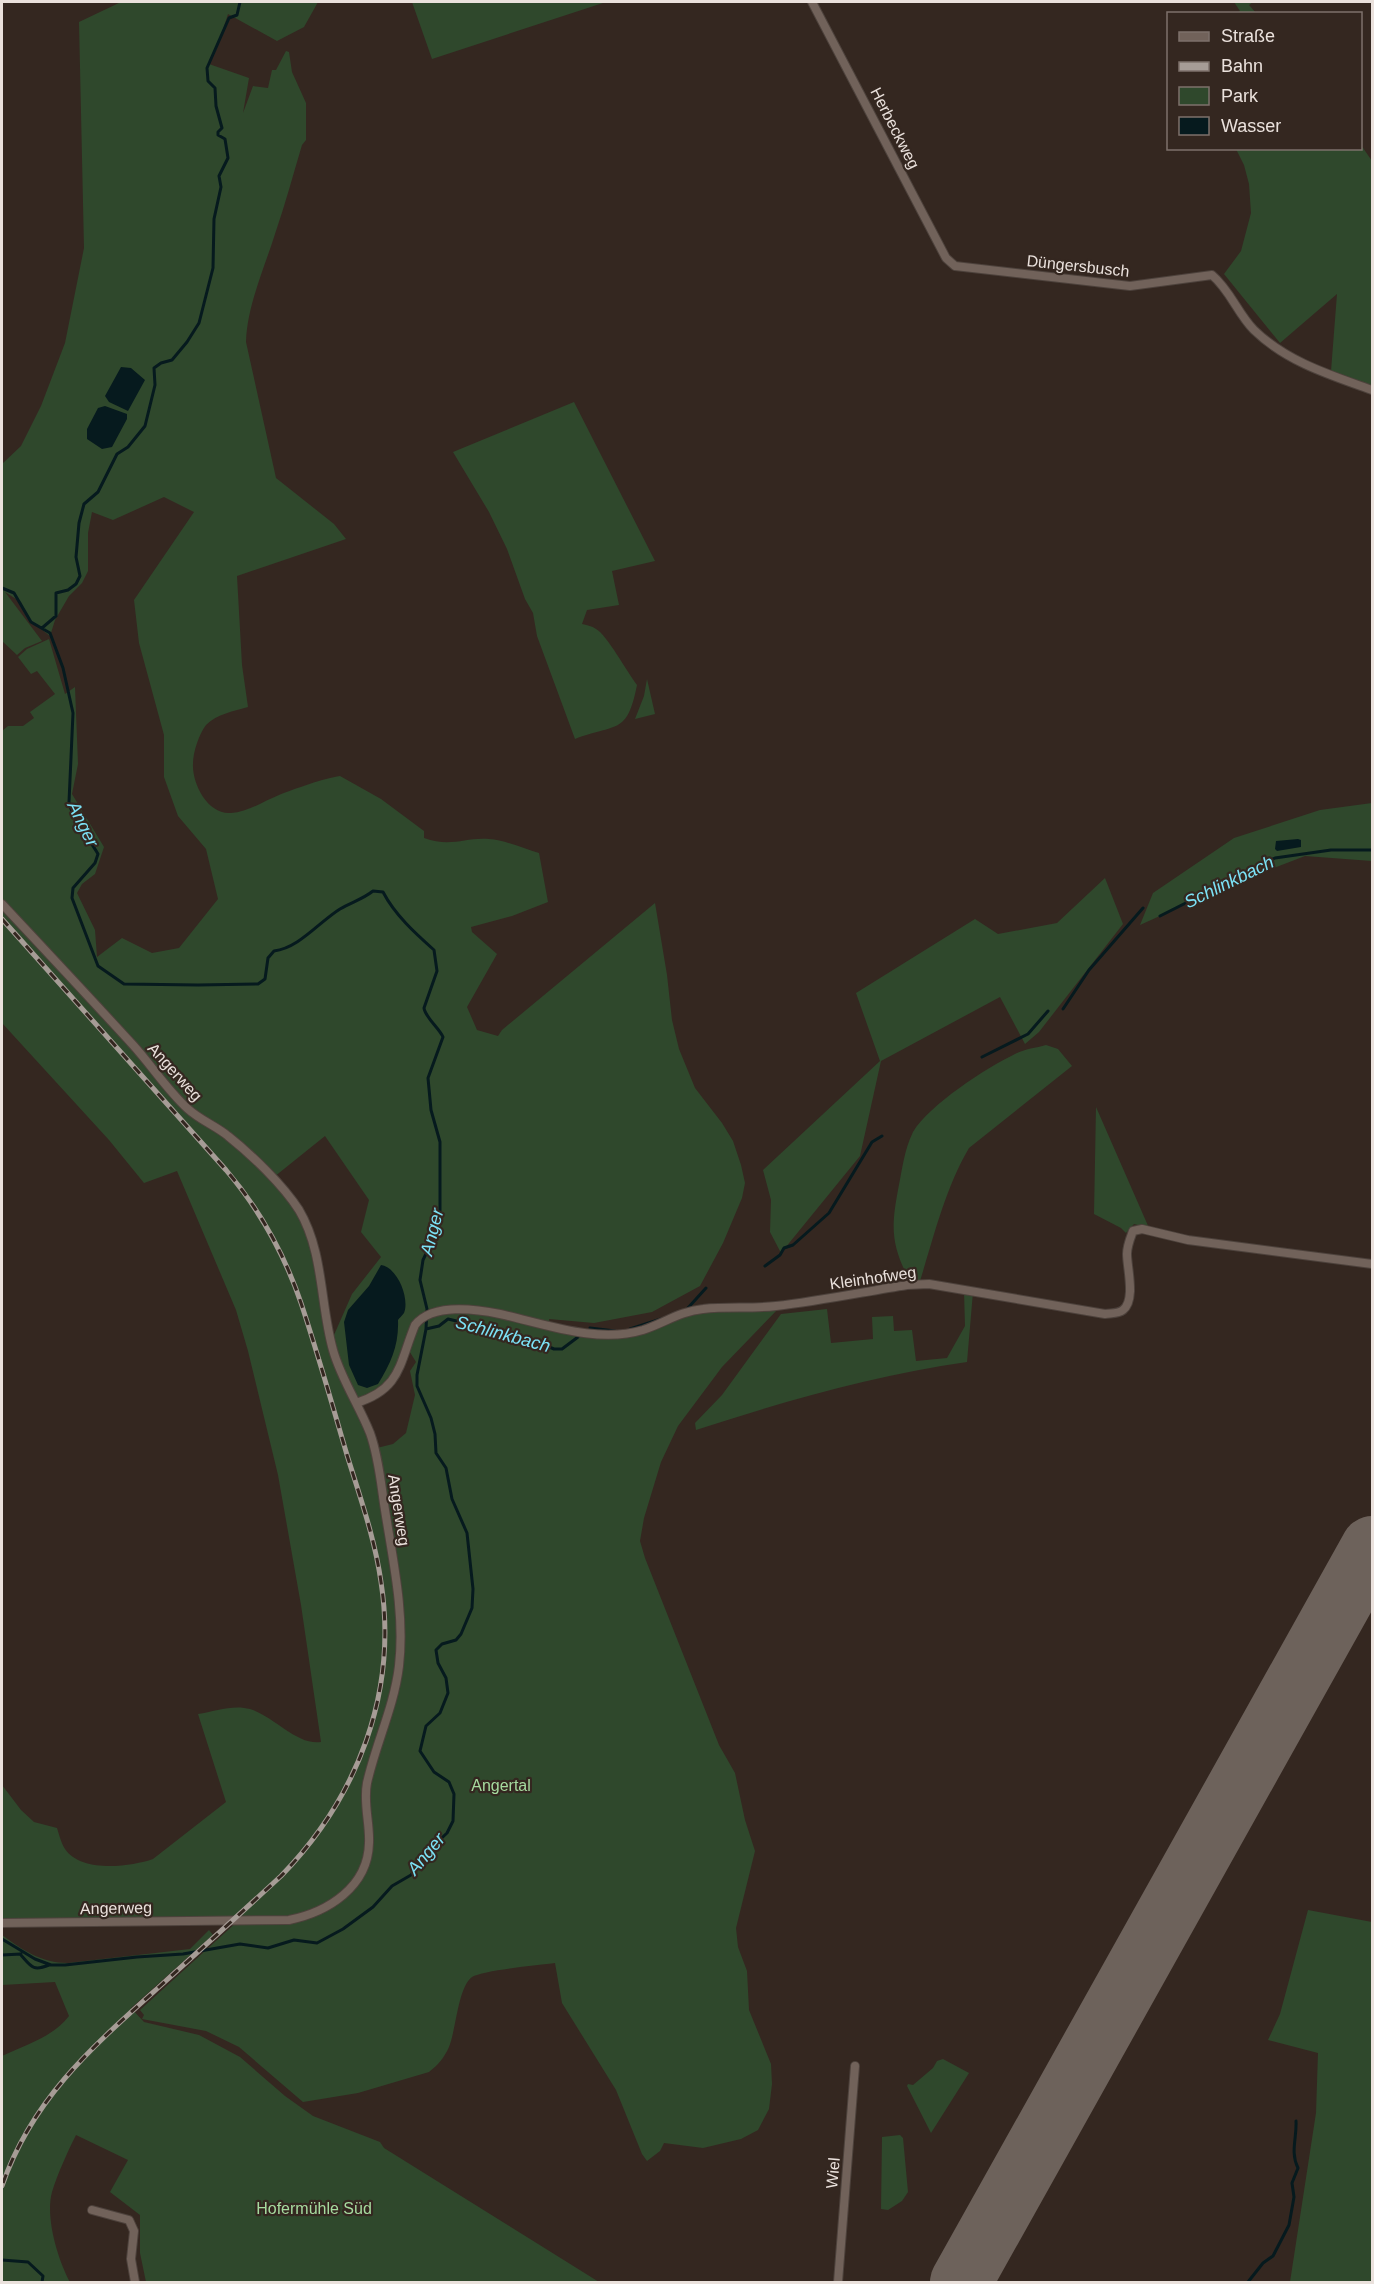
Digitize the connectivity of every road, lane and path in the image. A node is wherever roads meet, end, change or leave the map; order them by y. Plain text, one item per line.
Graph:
1 (812, 2) edge
2 (955, 266) joint
3 (1372, 390) edge
4 (2, 904) edge
5 (1372, 1264) edge
6 (356, 1403) junction
7 (2, 1923) edge
8 (855, 2066) dead end
9 (92, 2210) dead end
10 (135, 2283) edge
11 (838, 2283) edge

1 - 2 street, Herbeckweg
2 - 3 street, Düngersbusch
4 - 6 street, Angerweg
5 - 6 street, Kleinhofweg
6 - 7 street, Angerweg
8 - 11 street, Wiel
9 - 10 street

